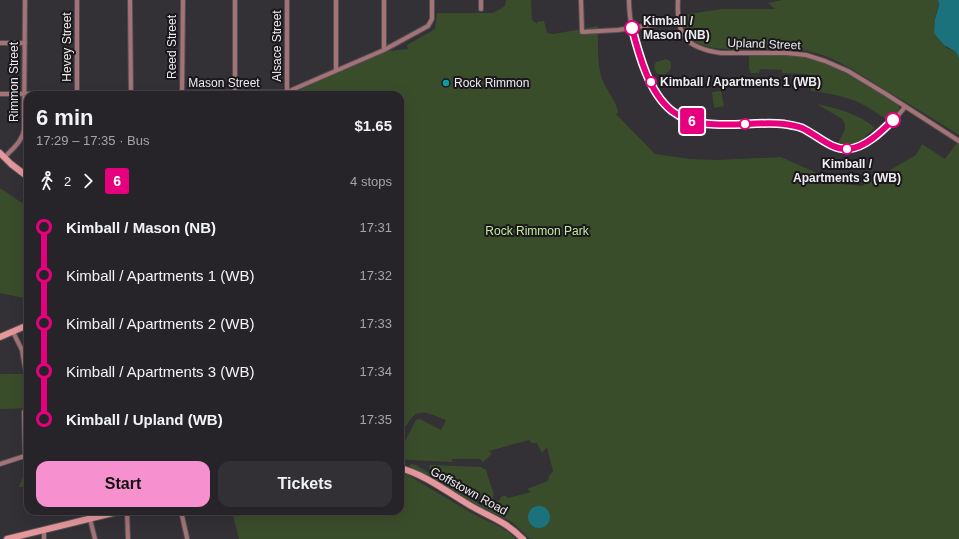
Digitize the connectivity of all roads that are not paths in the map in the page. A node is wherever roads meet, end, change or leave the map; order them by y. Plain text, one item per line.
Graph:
1 (24, 0) edge
2 (77, 0) edge
3 (130, 0) edge
4 (183, 0) edge
5 (235, 0) edge
6 (287, 0) edge
7 (336, 0) edge
8 (384, 0) edge
9 (432, 0) edge
10 (481, 0) edge
11 (581, 0) edge
12 (629, 0) edge
13 (678, 0) edge
14 (481, 9) dead end
15 (678, 21) junction
16 (632, 28) junction
17 (0, 43) edge
18 (25, 43) junction
19 (384, 50) junction
20 (336, 70) junction
21 (24, 91) edge
22 (77, 91) edge
23 (131, 91) edge
24 (182, 91) edge
25 (234, 91) edge
26 (287, 91) edge
27 (289, 91) edge
28 (0, 94) edge
29 (24, 94) joint
30 (905, 106) junction
31 (959, 141) edge
32 (2, 155) edge
33 (24, 174) edge
34 (24, 327) edge
35 (13, 332) junction
36 (0, 338) edge
37 (24, 362) edge
38 (24, 457) edge
39 (0, 464) edge
40 (404, 470) edge
41 (106, 515) edge
42 (127, 515) edge
43 (182, 515) edge
44 (90, 519) junction
45 (44, 530) junction
46 (187, 538) edge
47 (7, 539) edge
48 (44, 539) edge
49 (95, 539) edge
50 (128, 539) edge
51 (523, 539) edge

1 - 18 street, Rimmon Street
2 - 22 street, Hevey Street
3 - 23 street
4 - 24 street, Reed Street
5 - 25 street
6 - 26 street, Alsace Street
7 - 20 street
8 - 19 street
9 - 19 street, Mason Street
10 - 14 street
11 - 16 street
12 - 16 street
13 - 15 street, Upland Street
15 - 16 street
15 - 30 street, Upland Street
16 - 30 street
17 - 18 street
18 - 21 street, Rimmon Street
19 - 20 street, Mason Street
20 - 27 street, Mason Street
28 - 29 street, Mason Street
29 - 32 street, Rimmon Street
30 - 31 street, Upland Street
32 - 33 main road
34 - 35 main road
35 - 36 main road
35 - 37 street
38 - 39 street
40 - 51 main road, Goffstown Road
41 - 44 main road
42 - 50 street
43 - 46 street
44 - 45 main road
44 - 49 street
45 - 47 main road
45 - 48 street

